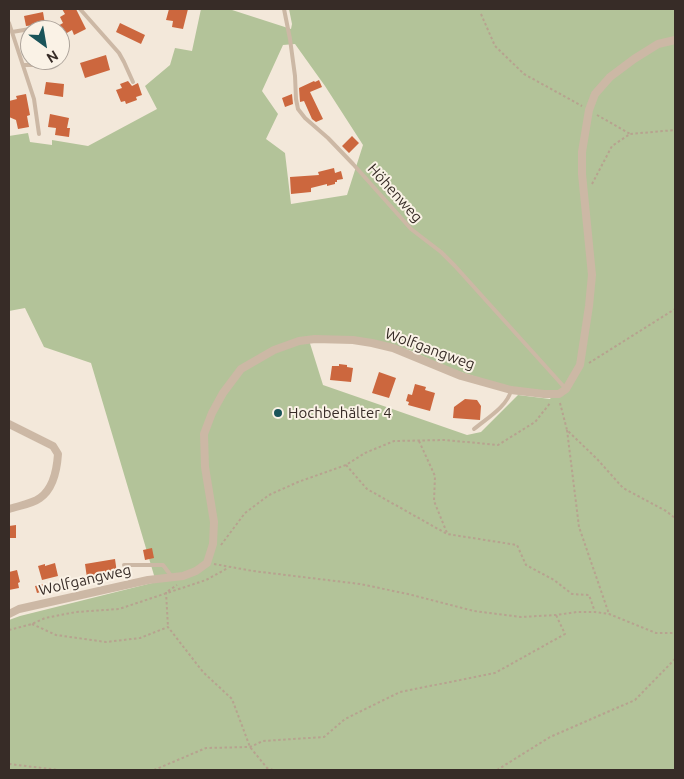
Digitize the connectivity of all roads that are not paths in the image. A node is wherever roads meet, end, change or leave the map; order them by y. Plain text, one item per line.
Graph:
1 (80, 9) edge
2 (284, 9) edge
3 (9, 22) edge
4 (20, 31) edge
5 (12, 32) junction
6 (675, 40) edge
7 (20, 56) edge
8 (25, 70) edge
9 (133, 82) dead end
10 (39, 134) dead end
11 (566, 389) junction
12 (511, 390) junction
13 (9, 424) edge
14 (474, 429) dead end
15 (9, 509) edge
16 (124, 564) dead end
17 (172, 578) junction
18 (9, 614) edge

1 - 9 lane
2 - 11 lane, Höhenweg
3 - 5 lane
4 - 5 lane
5 - 7 lane
6 - 11 street
8 - 10 lane
11 - 12 street, Wolfgangweg
12 - 14 lane
12 - 17 street, Wolfgangweg
13 - 15 street
16 - 17 lane
17 - 18 street, Wolfgangweg

